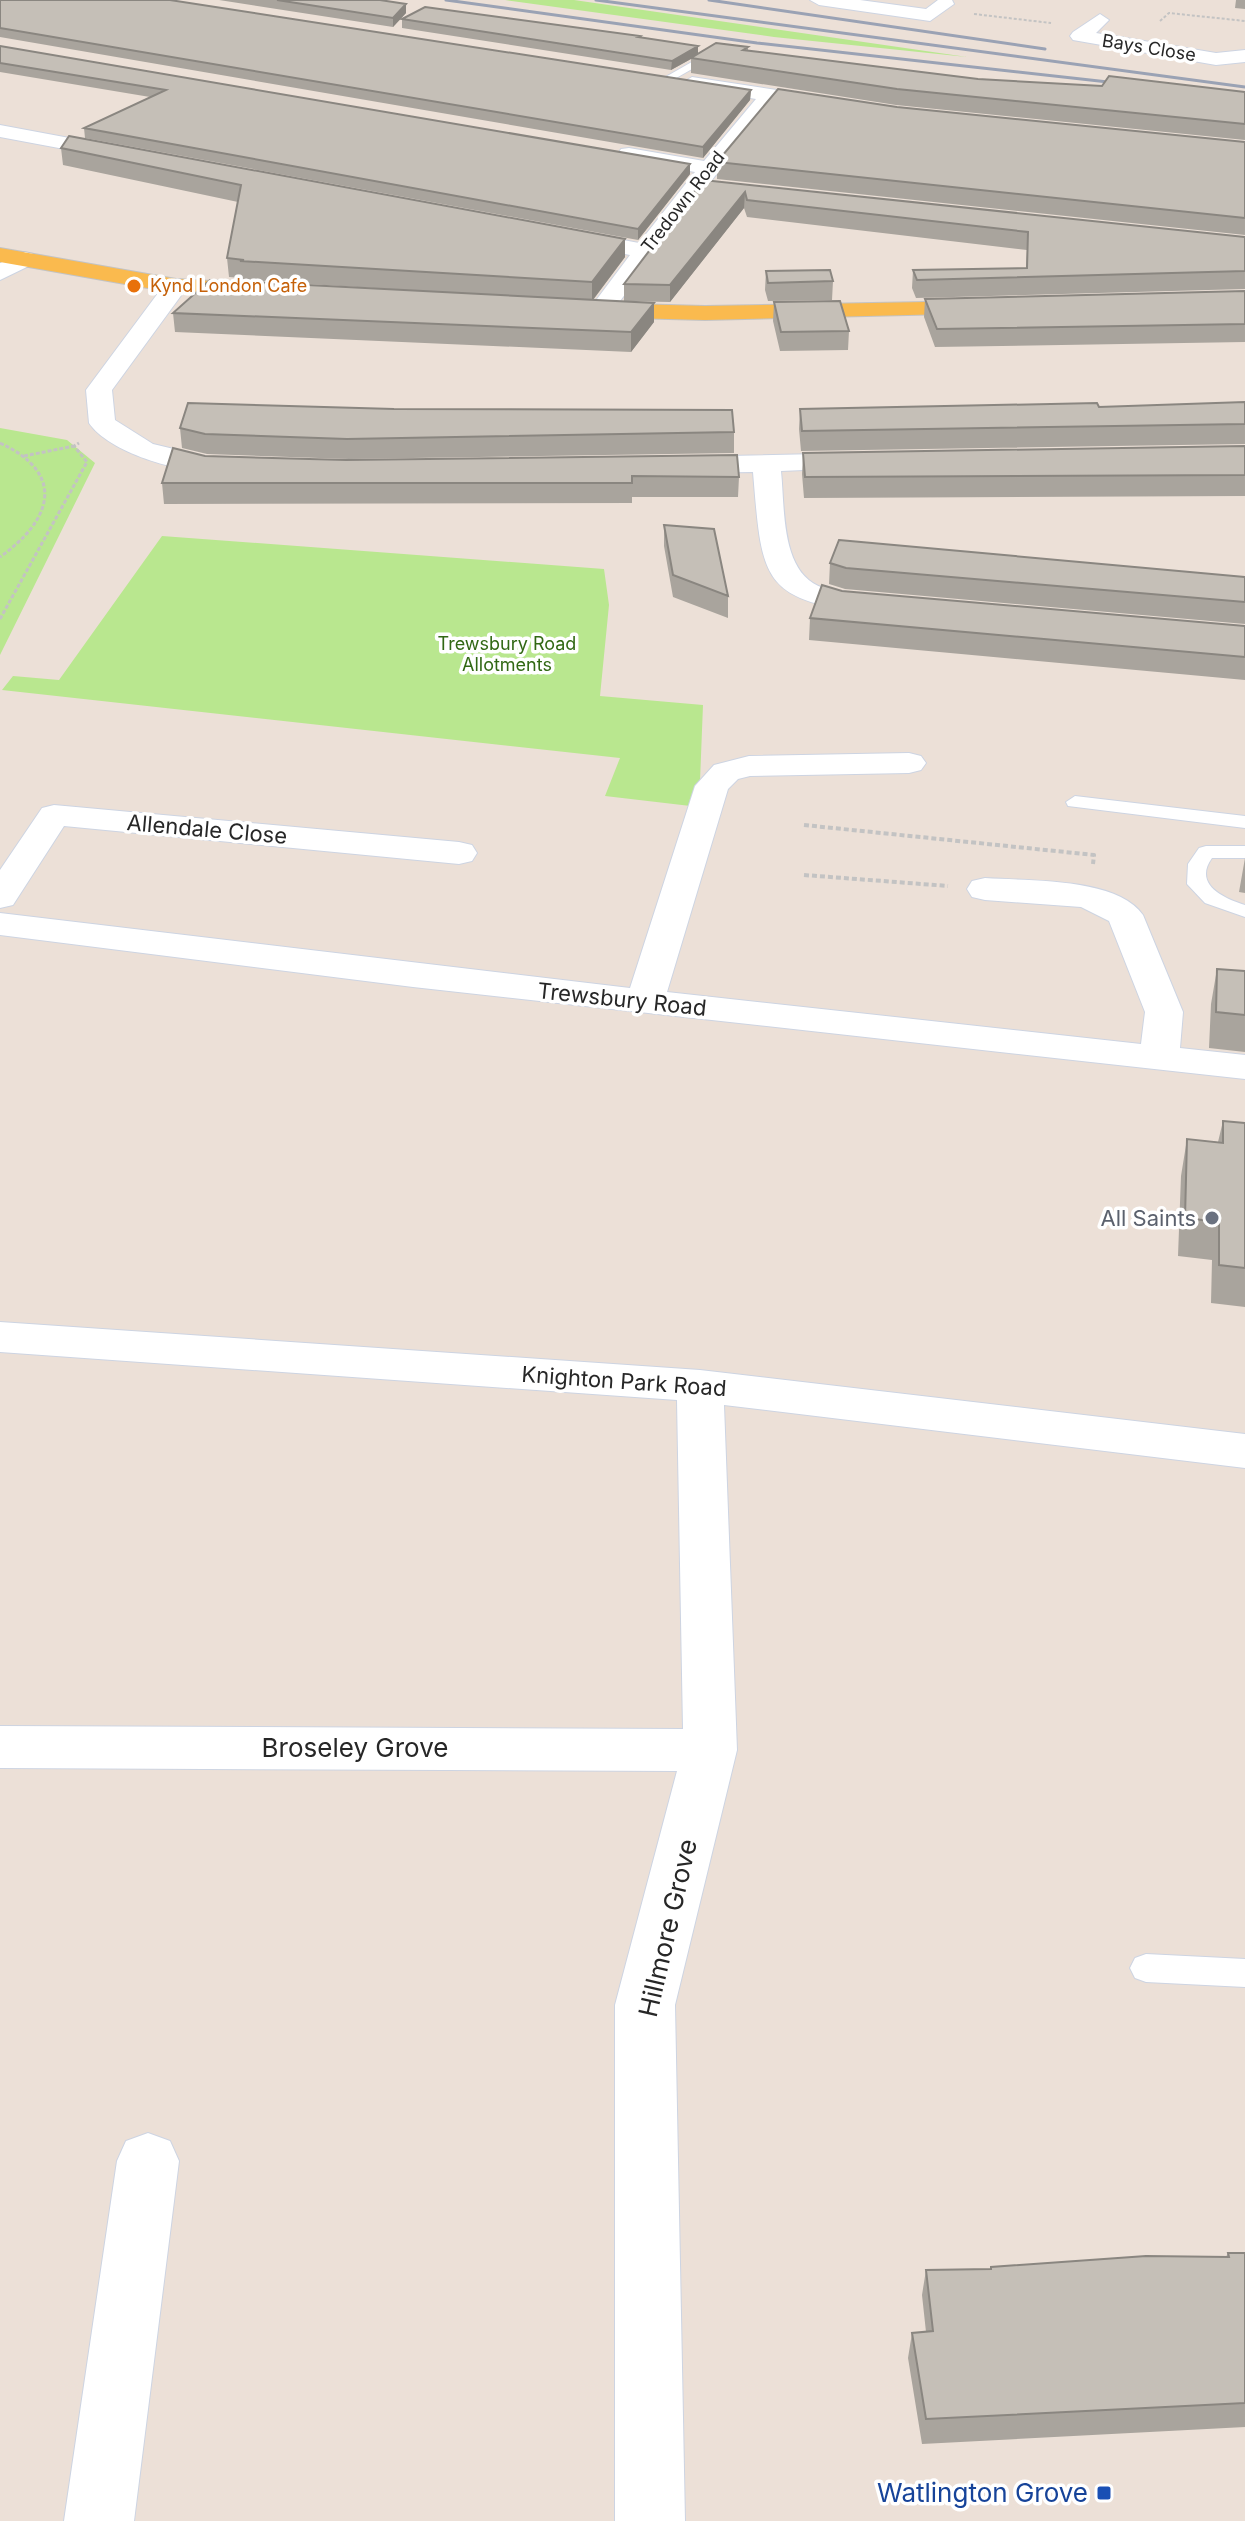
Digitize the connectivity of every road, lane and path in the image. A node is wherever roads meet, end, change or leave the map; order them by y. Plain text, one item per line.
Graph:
1 (819, 0) edge
2 (945, 4) dead end
3 (1100, 20) dead end
4 (1245, 56) edge
5 (708, 57) edge
6 (659, 78) joint
7 (770, 95) junction
8 (849, 107) edge
9 (0, 131) edge
10 (615, 152) edge
11 (141, 157) edge
12 (702, 177) junction
13 (727, 190) edge
14 (549, 233) edge
15 (644, 251) junction
16 (0, 255) edge
17 (25, 259) junction
18 (0, 273) edge
19 (176, 286) junction
20 (286, 292) edge
21 (1010, 307) edge
22 (569, 309) edge
23 (600, 311) junction
24 (107, 426) junction
25 (0, 443) edge
26 (74, 446) junction
27 (23, 456) junction
28 (891, 461) edge
29 (766, 463) junction
30 (657, 465) edge
31 (254, 466) edge
32 (0, 557) edge
33 (903, 606) edge
34 (0, 619) edge
35 (909, 763) dead end
36 (1075, 802) dead end
37 (1245, 822) edge
38 (804, 825) dead end
39 (1245, 852) edge
40 (459, 853) dead end
41 (804, 875) dead end
42 (985, 889) joint
43 (0, 897) edge
44 (1089, 897) junction
45 (1245, 911) edge
46 (0, 924) edge
47 (645, 1001) junction
48 (1159, 1058) junction
49 (1245, 1067) edge
50 (0, 1337) edge
51 (700, 1386) junction
52 (1245, 1451) edge
53 (0, 1747) edge
54 (710, 1750) junction
55 (1146, 1968) dead end
56 (1245, 1973) edge
57 (148, 2161) dead end
58 (99, 2521) edge
59 (650, 2521) edge

1 - 2 street
3 - 4 street, Bays Close
5 - 6 lane
6 - 7 street
7 - 8 street
7 - 12 street, Tredown Road
9 - 11 street
10 - 12 street
12 - 13 street
12 - 15 street, Tredown Road
14 - 15 street
15 - 23 street, Tredown Road
16 - 17 main road
17 - 18 street
17 - 19 main road
19 - 20 main road
19 - 24 street
21 - 23 main road
22 - 23 main road
24 - 26 path
24 - 31 street
25 - 27 path
26 - 27 path
26 - 34 path
27 - 32 path
28 - 29 street
29 - 30 street
29 - 33 street
35 - 47 street
36 - 37 lane
38 - 44 path
39 - 45 lane
40 - 43 street, Allendale Close
41 - 42 path
42 - 44 street
44 - 48 street
46 - 47 street, Trewsbury Road
47 - 48 street, Trewsbury Road
48 - 49 street, Trewsbury Road
50 - 51 street, Knighton Park Road
51 - 52 street, Knighton Park Road
51 - 54 street, Hillmore Grove
53 - 54 street, Broseley Grove
54 - 59 street, Hillmore Grove
55 - 56 lane
57 - 58 street

